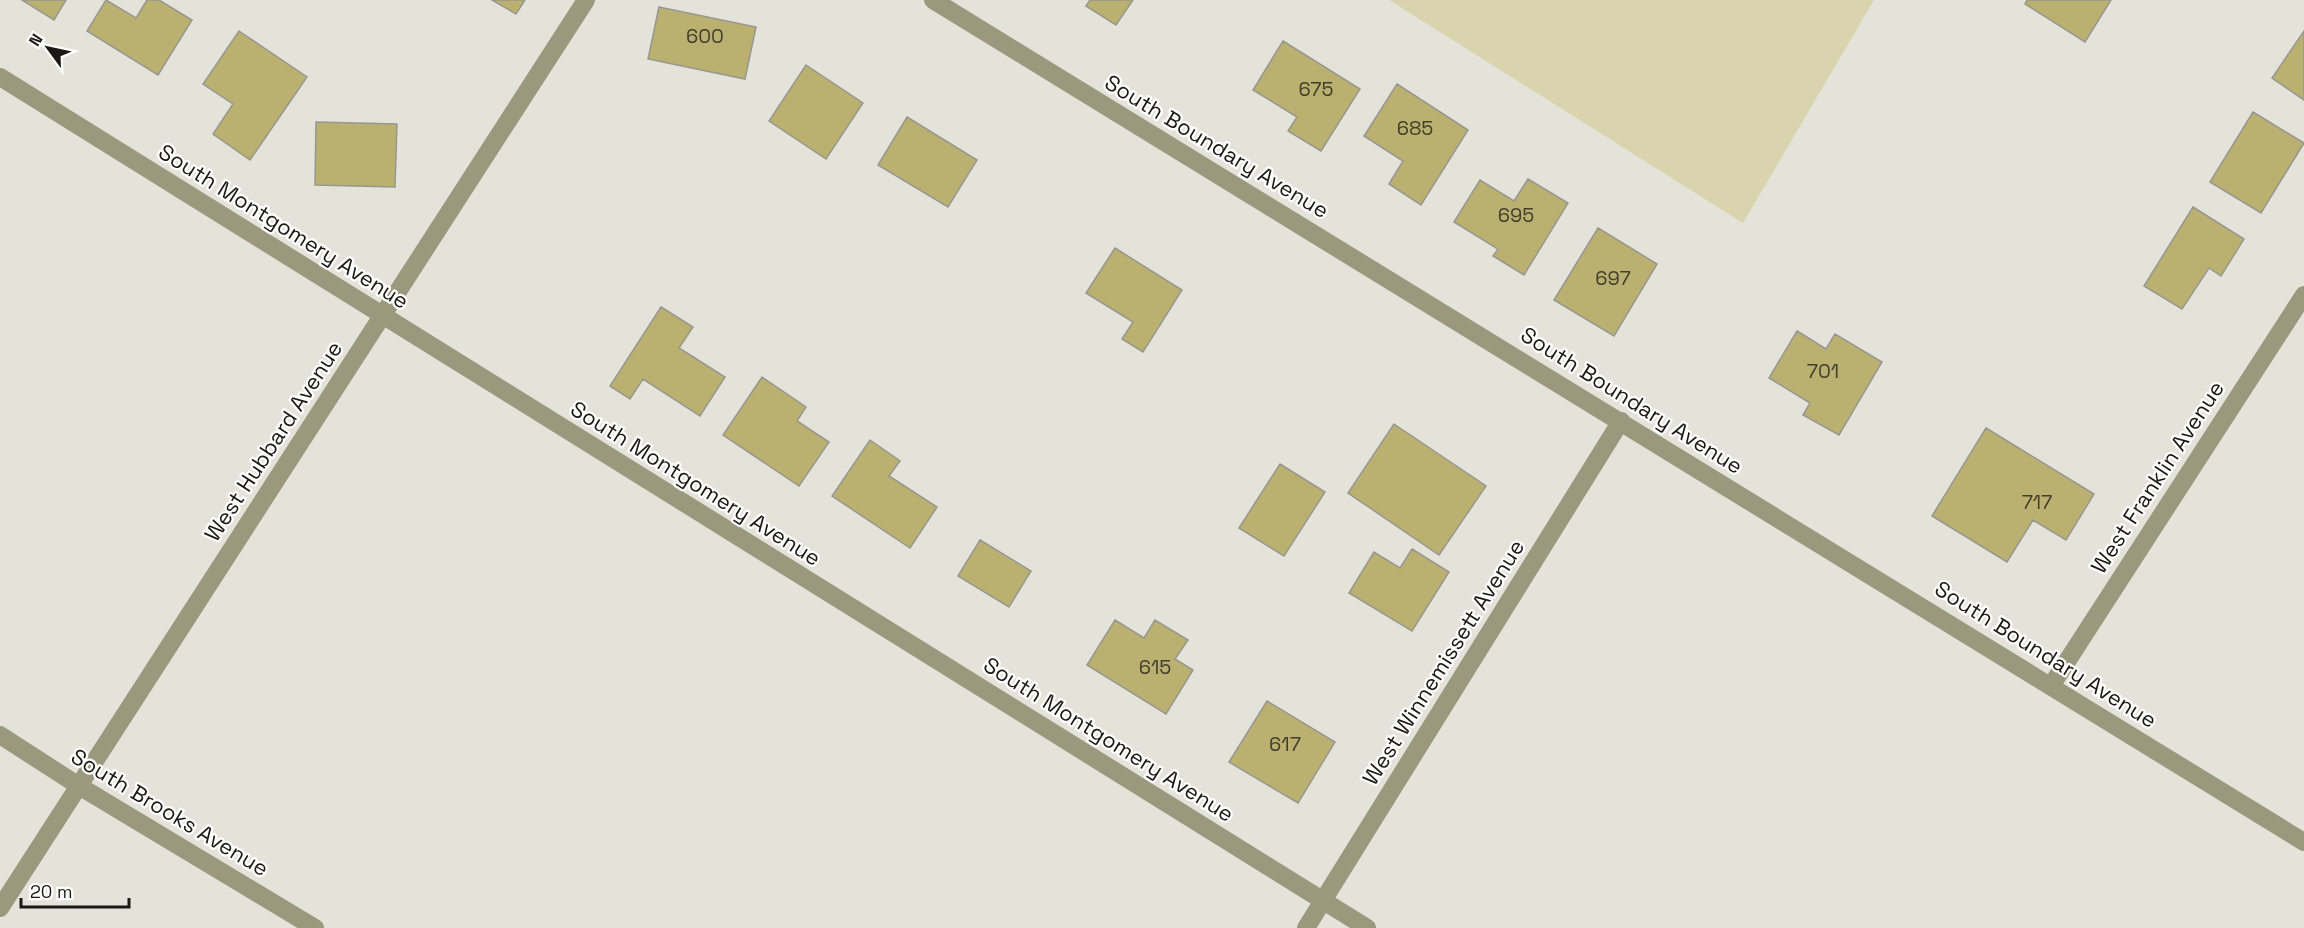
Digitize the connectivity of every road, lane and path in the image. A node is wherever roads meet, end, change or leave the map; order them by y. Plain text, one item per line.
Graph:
1 (586, 0) edge
2 (933, 0) edge
3 (0, 77) edge
4 (2304, 295) edge
5 (382, 316) junction
6 (1621, 421) junction
7 (2051, 686) junction
8 (0, 735) edge
9 (79, 786) junction
10 (2304, 842) edge
11 (1323, 901) junction
12 (0, 908) edge
13 (315, 928) edge
14 (1306, 928) edge
15 (1367, 928) edge

1 - 5 street, West Hubbard Avenue
2 - 6 street, South Boundary Avenue
3 - 5 street, South Montgomery Avenue
4 - 7 street, West Franklin Avenue
5 - 9 street, West Hubbard Avenue
5 - 11 street, South Montgomery Avenue
6 - 7 street, South Boundary Avenue
6 - 11 street, West Winnemissett Avenue
7 - 10 street, South Boundary Avenue
8 - 9 street, South Brooks Avenue
9 - 12 street, West Hubbard Avenue
9 - 13 street, South Brooks Avenue
11 - 14 street, West Winnemissett Avenue
11 - 15 street, South Montgomery Avenue

